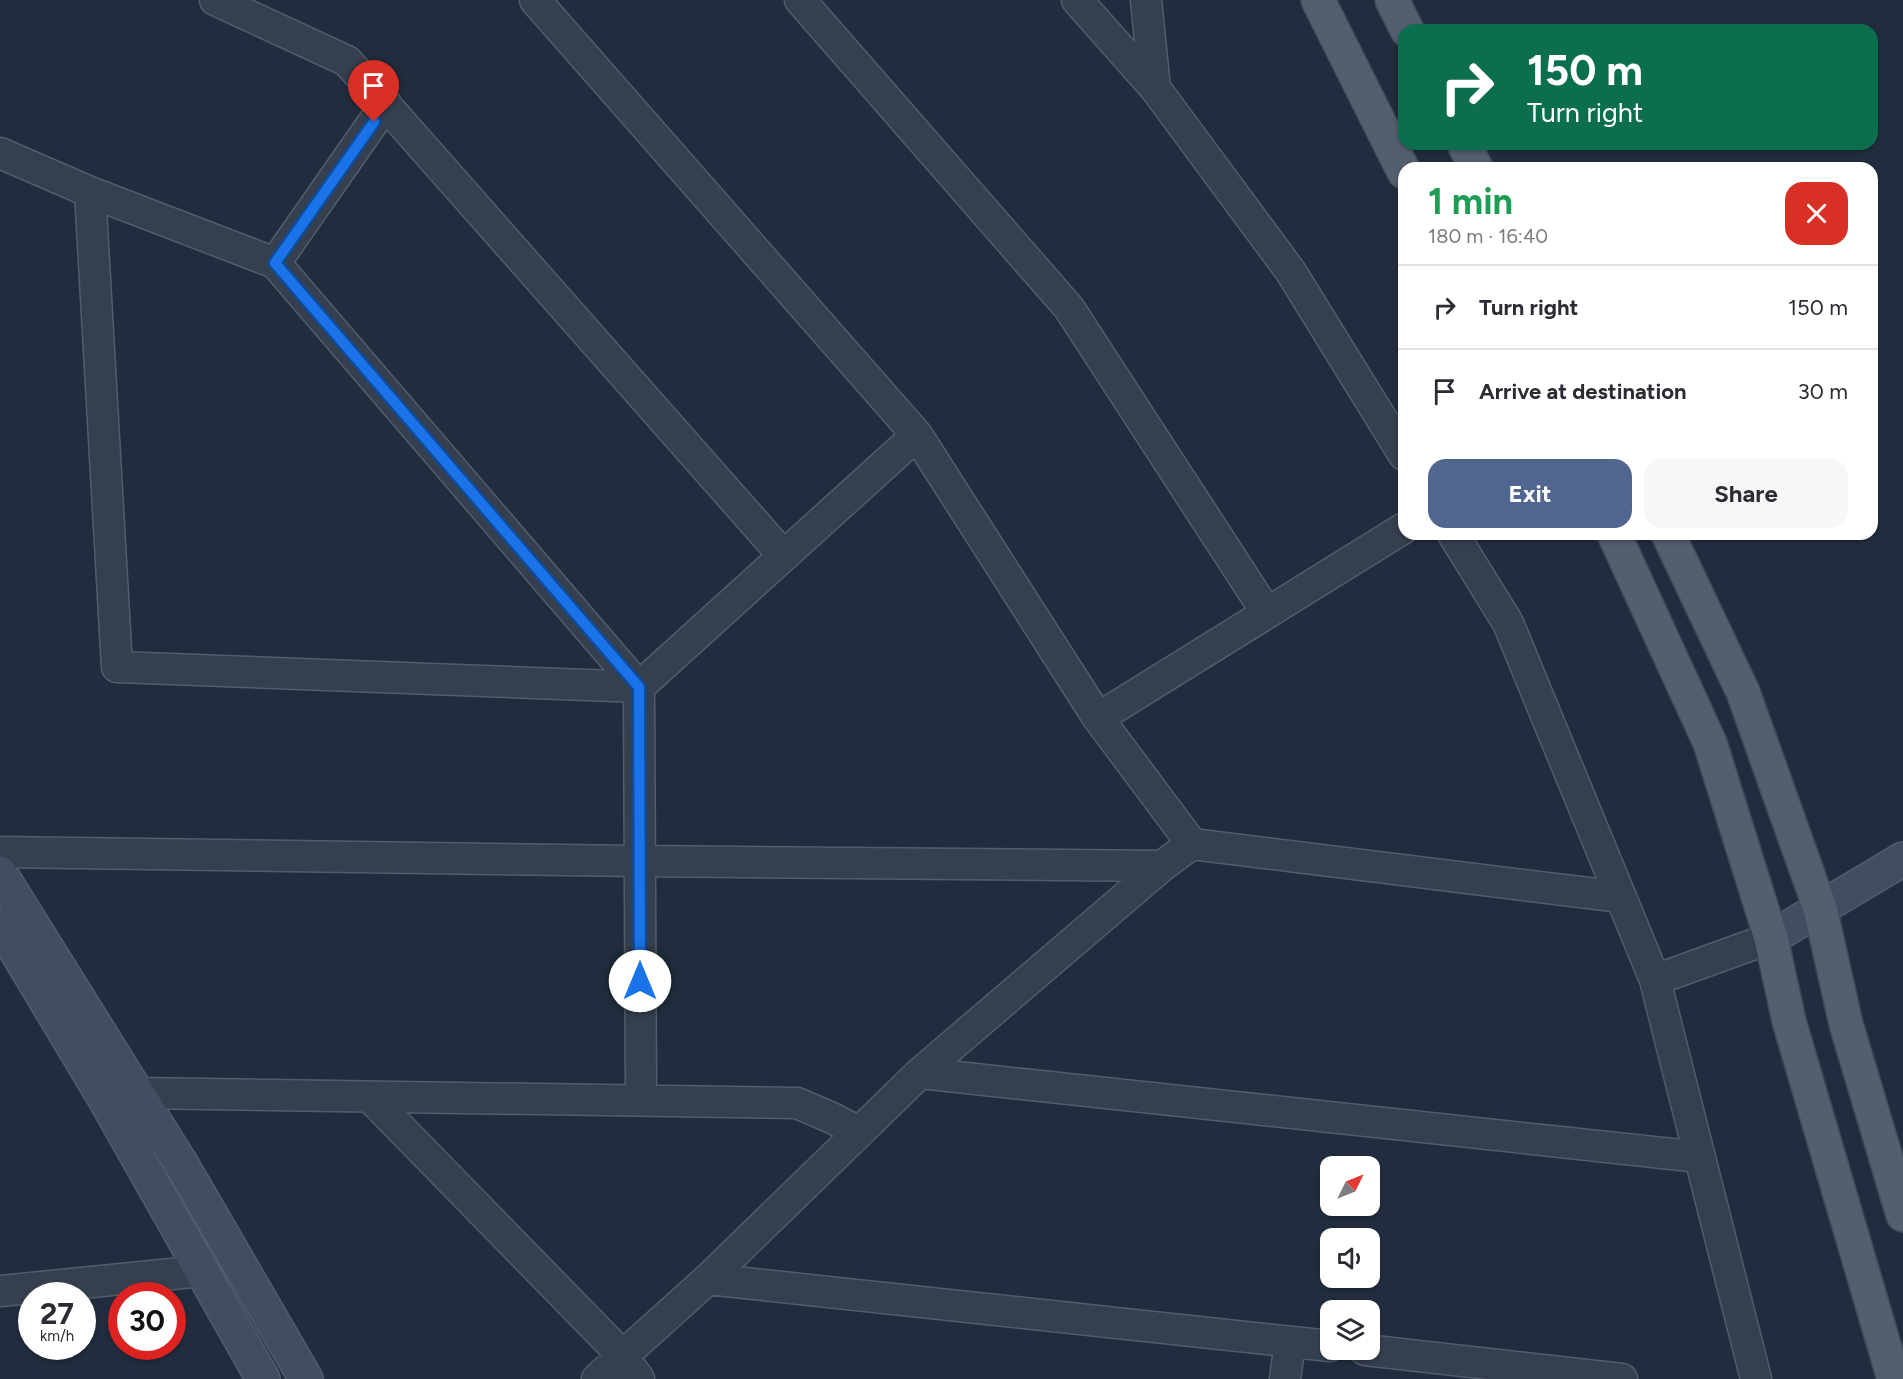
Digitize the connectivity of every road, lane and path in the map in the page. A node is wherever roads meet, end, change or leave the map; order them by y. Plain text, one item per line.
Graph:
1 (215, 0) edge
2 (535, 0) edge
3 (800, 0) edge
4 (1077, 0) edge
5 (1146, 0) edge
6 (1318, 0) edge
7 (1392, 0) edge
8 (1404, 24) edge
9 (1155, 88) junction
10 (386, 104) junction
11 (0, 153) edge
12 (1399, 162) edge
13 (90, 192) junction
14 (275, 263) junction
15 (917, 435) junction
16 (1398, 445) edge
17 (1398, 532) edge
18 (1457, 540) edge
19 (1617, 540) edge
20 (1671, 540) edge
21 (783, 555) junction
22 (1267, 613) junction
23 (639, 687) junction
24 (1098, 718) junction
25 (1192, 844) junction
26 (0, 852) edge
27 (1903, 859) edge
28 (639, 861) junction
29 (1162, 866) junction
30 (0, 873) edge
31 (1621, 897) junction
32 (1820, 908) junction
33 (0, 924) edge
34 (1771, 938) junction
35 (1655, 980) junction
36 (920, 1073) junction
37 (137, 1093) junction
38 (103, 1096) junction
39 (370, 1097) junction
40 (641, 1100) junction
41 (859, 1132) junction
42 (1700, 1157) junction
43 (1903, 1215) edge
44 (202, 1270) junction
45 (708, 1278) junction
46 (0, 1291) edge
47 (1290, 1341) junction
48 (1320, 1345) edge
49 (1380, 1352) edge
50 (630, 1367) edge
51 (263, 1379) edge
52 (306, 1379) edge
53 (597, 1379) edge
54 (1285, 1379) edge
55 (1622, 1379) edge
56 (1756, 1379) edge
57 (1894, 1379) edge

1 - 10 street
2 - 15 street
3 - 22 street
4 - 9 street
5 - 9 street
6 - 12 main road
7 - 8 main road
9 - 16 street
10 - 14 street
10 - 21 street
11 - 13 street
13 - 14 street
13 - 23 street
14 - 23 street
15 - 21 street
15 - 24 street
17 - 22 street
18 - 31 street
19 - 34 main road
20 - 32 main road
21 - 23 street
22 - 24 street
23 - 28 street
24 - 25 street
25 - 29 street
25 - 31 street
26 - 28 street
27 - 32 street
28 - 29 street
28 - 40 street
29 - 36 street
30 - 37 street
31 - 35 street
32 - 34 street
32 - 43 main road
33 - 38 street
34 - 35 street
34 - 57 main road
35 - 42 street
36 - 41 street
36 - 42 street
37 - 38 street
37 - 39 street
37 - 52 street
38 - 44 street
39 - 40 street
39 - 50 street
40 - 41 street
41 - 45 street
42 - 56 street
44 - 46 street
44 - 51 street
45 - 47 street
45 - 50 street
47 - 48 street
47 - 54 street
49 - 55 street
50 - 53 street

